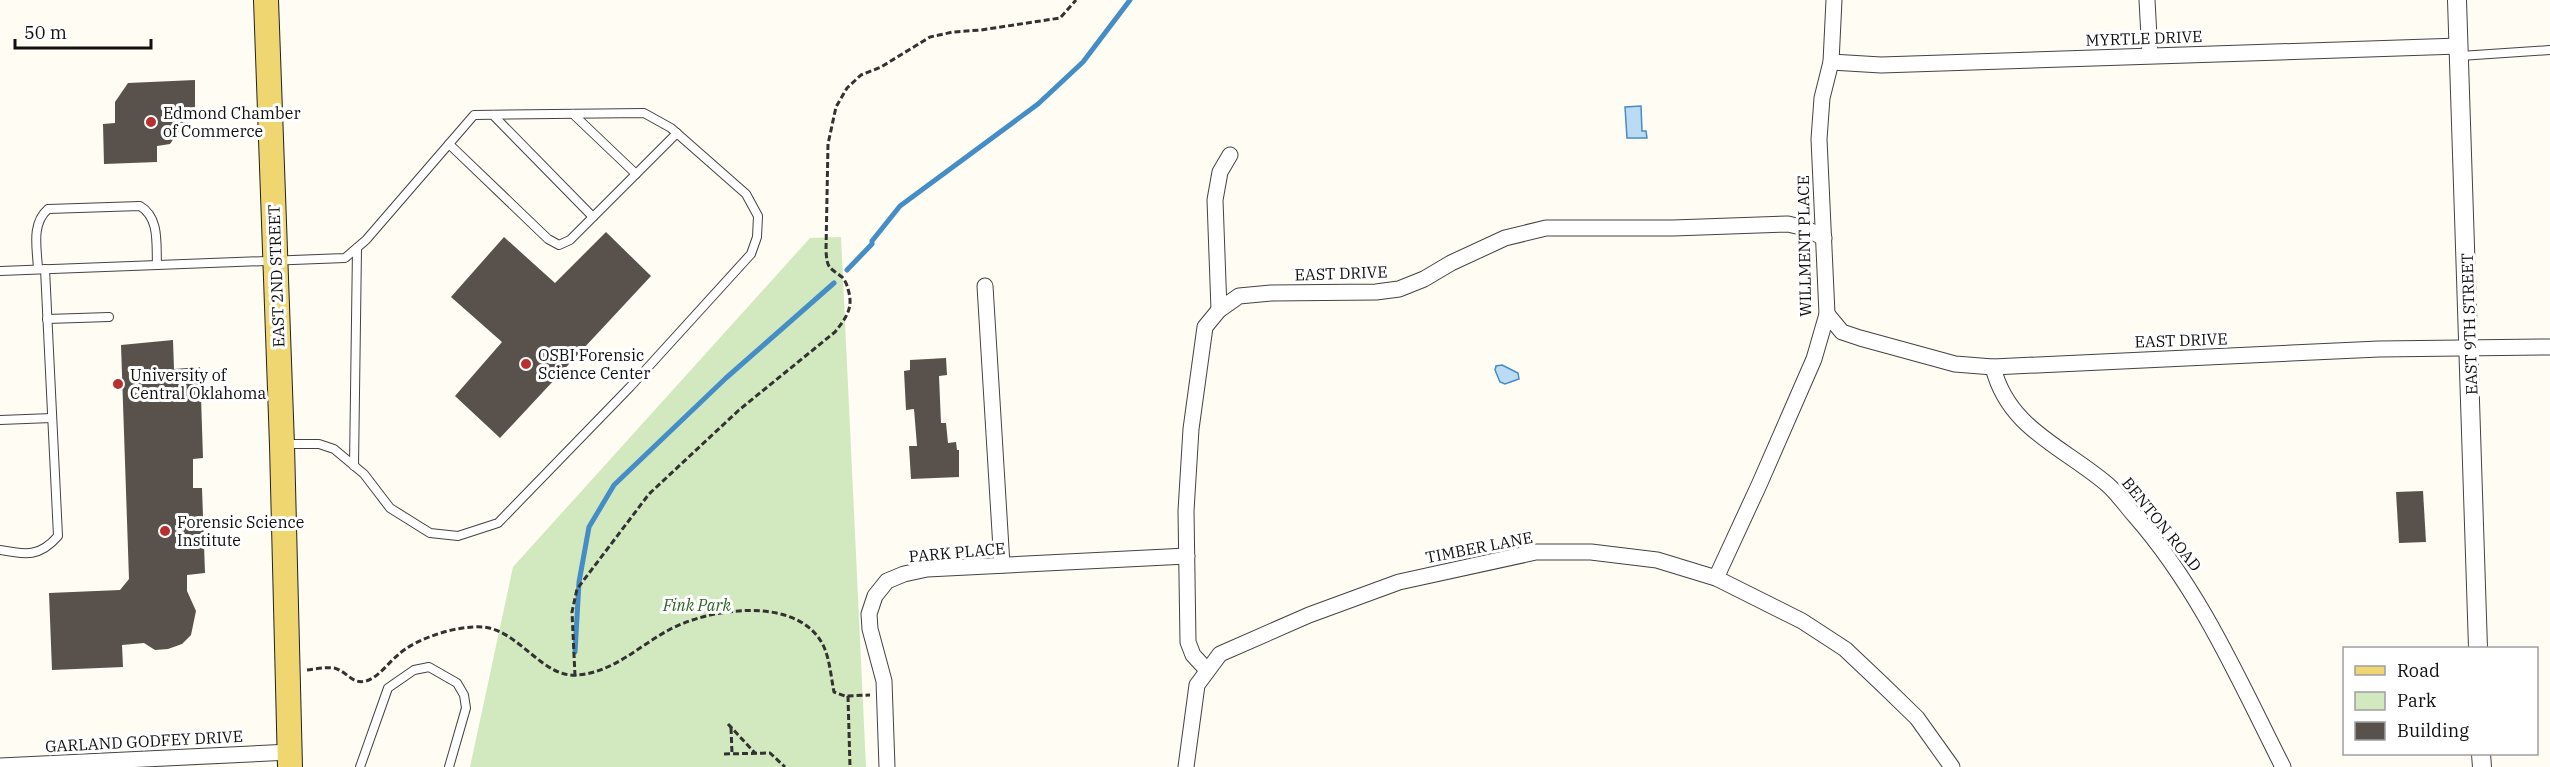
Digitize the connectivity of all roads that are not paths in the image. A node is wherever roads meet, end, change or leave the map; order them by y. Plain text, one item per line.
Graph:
1 (266, 0) edge
2 (1834, 0) edge
3 (2147, 0) edge
4 (2457, 0) edge
5 (2550, 50) edge
6 (2459, 51) junction
7 (2150, 55) junction
8 (1831, 62) junction
9 (573, 114) junction
10 (493, 115) junction
11 (677, 133) junction
12 (449, 144) junction
13 (1230, 155) dead end
14 (636, 174) junction
15 (592, 218) junction
16 (1824, 238) junction
17 (357, 248) junction
18 (275, 261) junction
19 (157, 265) junction
20 (41, 269) junction
21 (0, 271) edge
22 (985, 286) dead end
23 (1219, 310) junction
24 (1827, 314) junction
25 (109, 317) dead end
26 (47, 320) junction
27 (2470, 346) junction
28 (2550, 347) edge
29 (1993, 367) junction
30 (52, 418) junction
31 (0, 420) edge
32 (282, 444) junction
33 (354, 466) junction
34 (0, 550) edge
35 (1188, 556) junction
36 (1002, 565) junction
37 (1716, 578) junction
38 (2478, 647) edge
39 (1206, 669) junction
40 (290, 760) edge
41 (0, 766) edge
42 (360, 767) edge
43 (449, 767) edge
44 (887, 767) edge
45 (1186, 767) edge
46 (1952, 767) edge
47 (2283, 767) edge

1 - 18 main road, EAST 2ND STREET
2 - 8 street, WILLMENT PLACE
3 - 7 street
4 - 6 street, EAST 9TH STREET
5 - 6 lane
6 - 7 street, MYRTLE DRIVE
6 - 27 street, EAST 9TH STREET
7 - 8 street, MYRTLE DRIVE
8 - 16 street, WILLMENT PLACE
9 - 10 lane
9 - 11 lane
9 - 14 lane
10 - 12 lane
10 - 15 lane
11 - 14 lane
11 - 33 lane
12 - 15 lane
12 - 17 lane
13 - 23 street
14 - 15 lane
16 - 23 street, EAST DRIVE
16 - 24 street, WILLMENT PLACE
17 - 18 lane
17 - 33 lane
18 - 19 lane
18 - 32 main road, EAST 2ND STREET
19 - 20 lane
19 - 20 lane
20 - 21 lane
20 - 26 lane
22 - 36 street
23 - 35 street, EAST DRIVE
24 - 29 street, EAST DRIVE
24 - 37 street, WILLMENT PLACE
25 - 26 lane
26 - 30 lane
27 - 28 street, EAST DRIVE
27 - 29 street, EAST DRIVE
27 - 38 street, EAST 9TH STREET
29 - 47 street, BENTON ROAD
30 - 31 lane
30 - 34 lane
32 - 33 lane
32 - 40 main road, EAST 2ND STREET
35 - 36 street, PARK PLACE
35 - 39 street, EAST DRIVE
36 - 44 street, PARK PLACE
37 - 39 street, TIMBER LANE
37 - 46 street, TIMBER LANE
39 - 45 street, TIMBER LANE
40 - 41 street, GARLAND GODFEY DRIVE
42 - 43 lane

